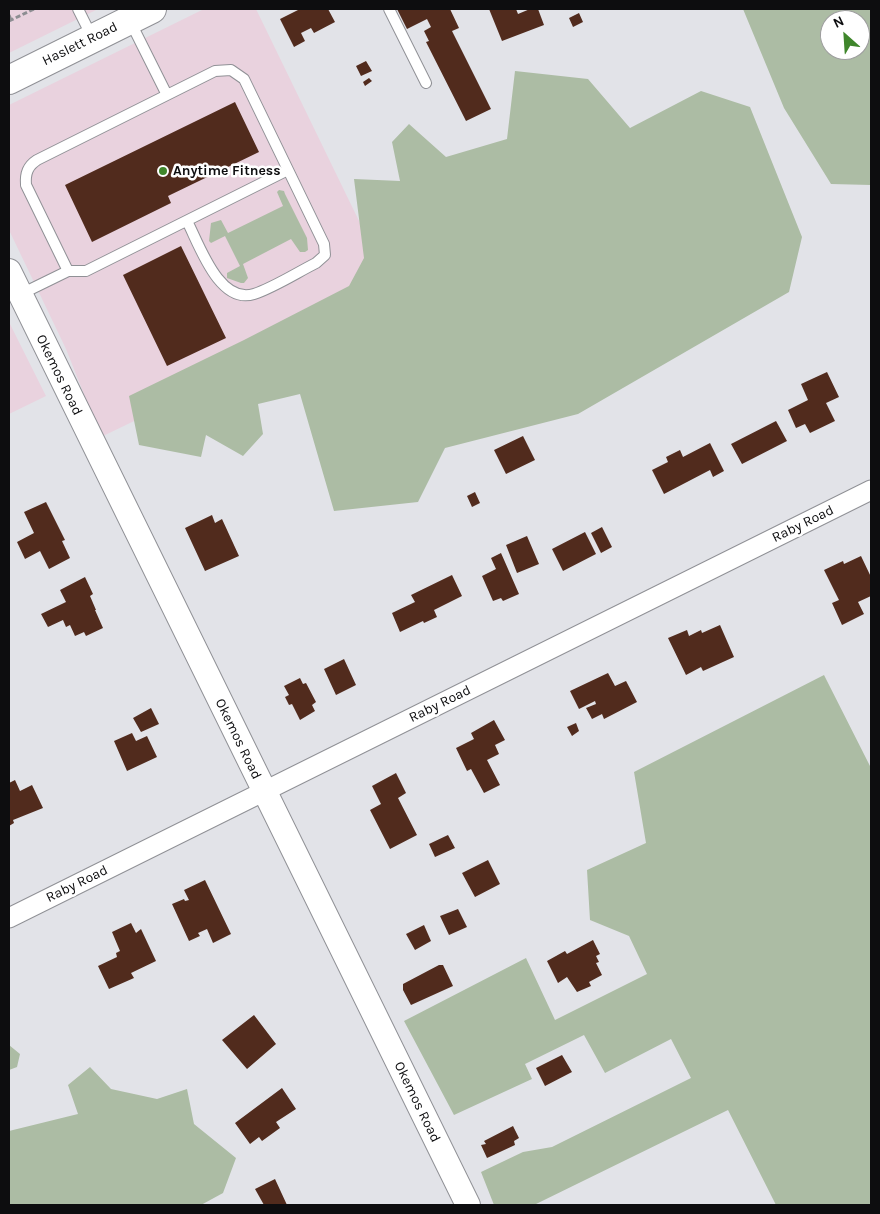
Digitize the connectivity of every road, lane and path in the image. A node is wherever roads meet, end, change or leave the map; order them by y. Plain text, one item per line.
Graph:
1 (34, 9) edge
2 (78, 9) edge
3 (389, 9) edge
4 (141, 14) edge
5 (9, 15) edge
6 (10, 21) edge
7 (92, 38) junction
8 (9, 80) edge
9 (426, 83) dead end
10 (167, 95) junction
11 (288, 170) junction
12 (187, 221) junction
13 (9, 271) edge
14 (68, 271) junction
15 (20, 295) junction
16 (871, 490) edge
17 (264, 792) junction
18 (9, 918) edge
19 (468, 1205) edge

1 - 6 path
2 - 7 lane
3 - 9 lane
4 - 7 main road, Haslett Road
4 - 10 lane
5 - 6 path
7 - 8 main road, Haslett Road
10 - 11 lane
10 - 14 lane
11 - 12 lane
11 - 12 lane
12 - 14 lane
13 - 15 street, Okemos Road
14 - 15 lane
15 - 17 street, Okemos Road
16 - 17 street, Raby Road
17 - 18 street, Raby Road
17 - 19 street, Okemos Road

